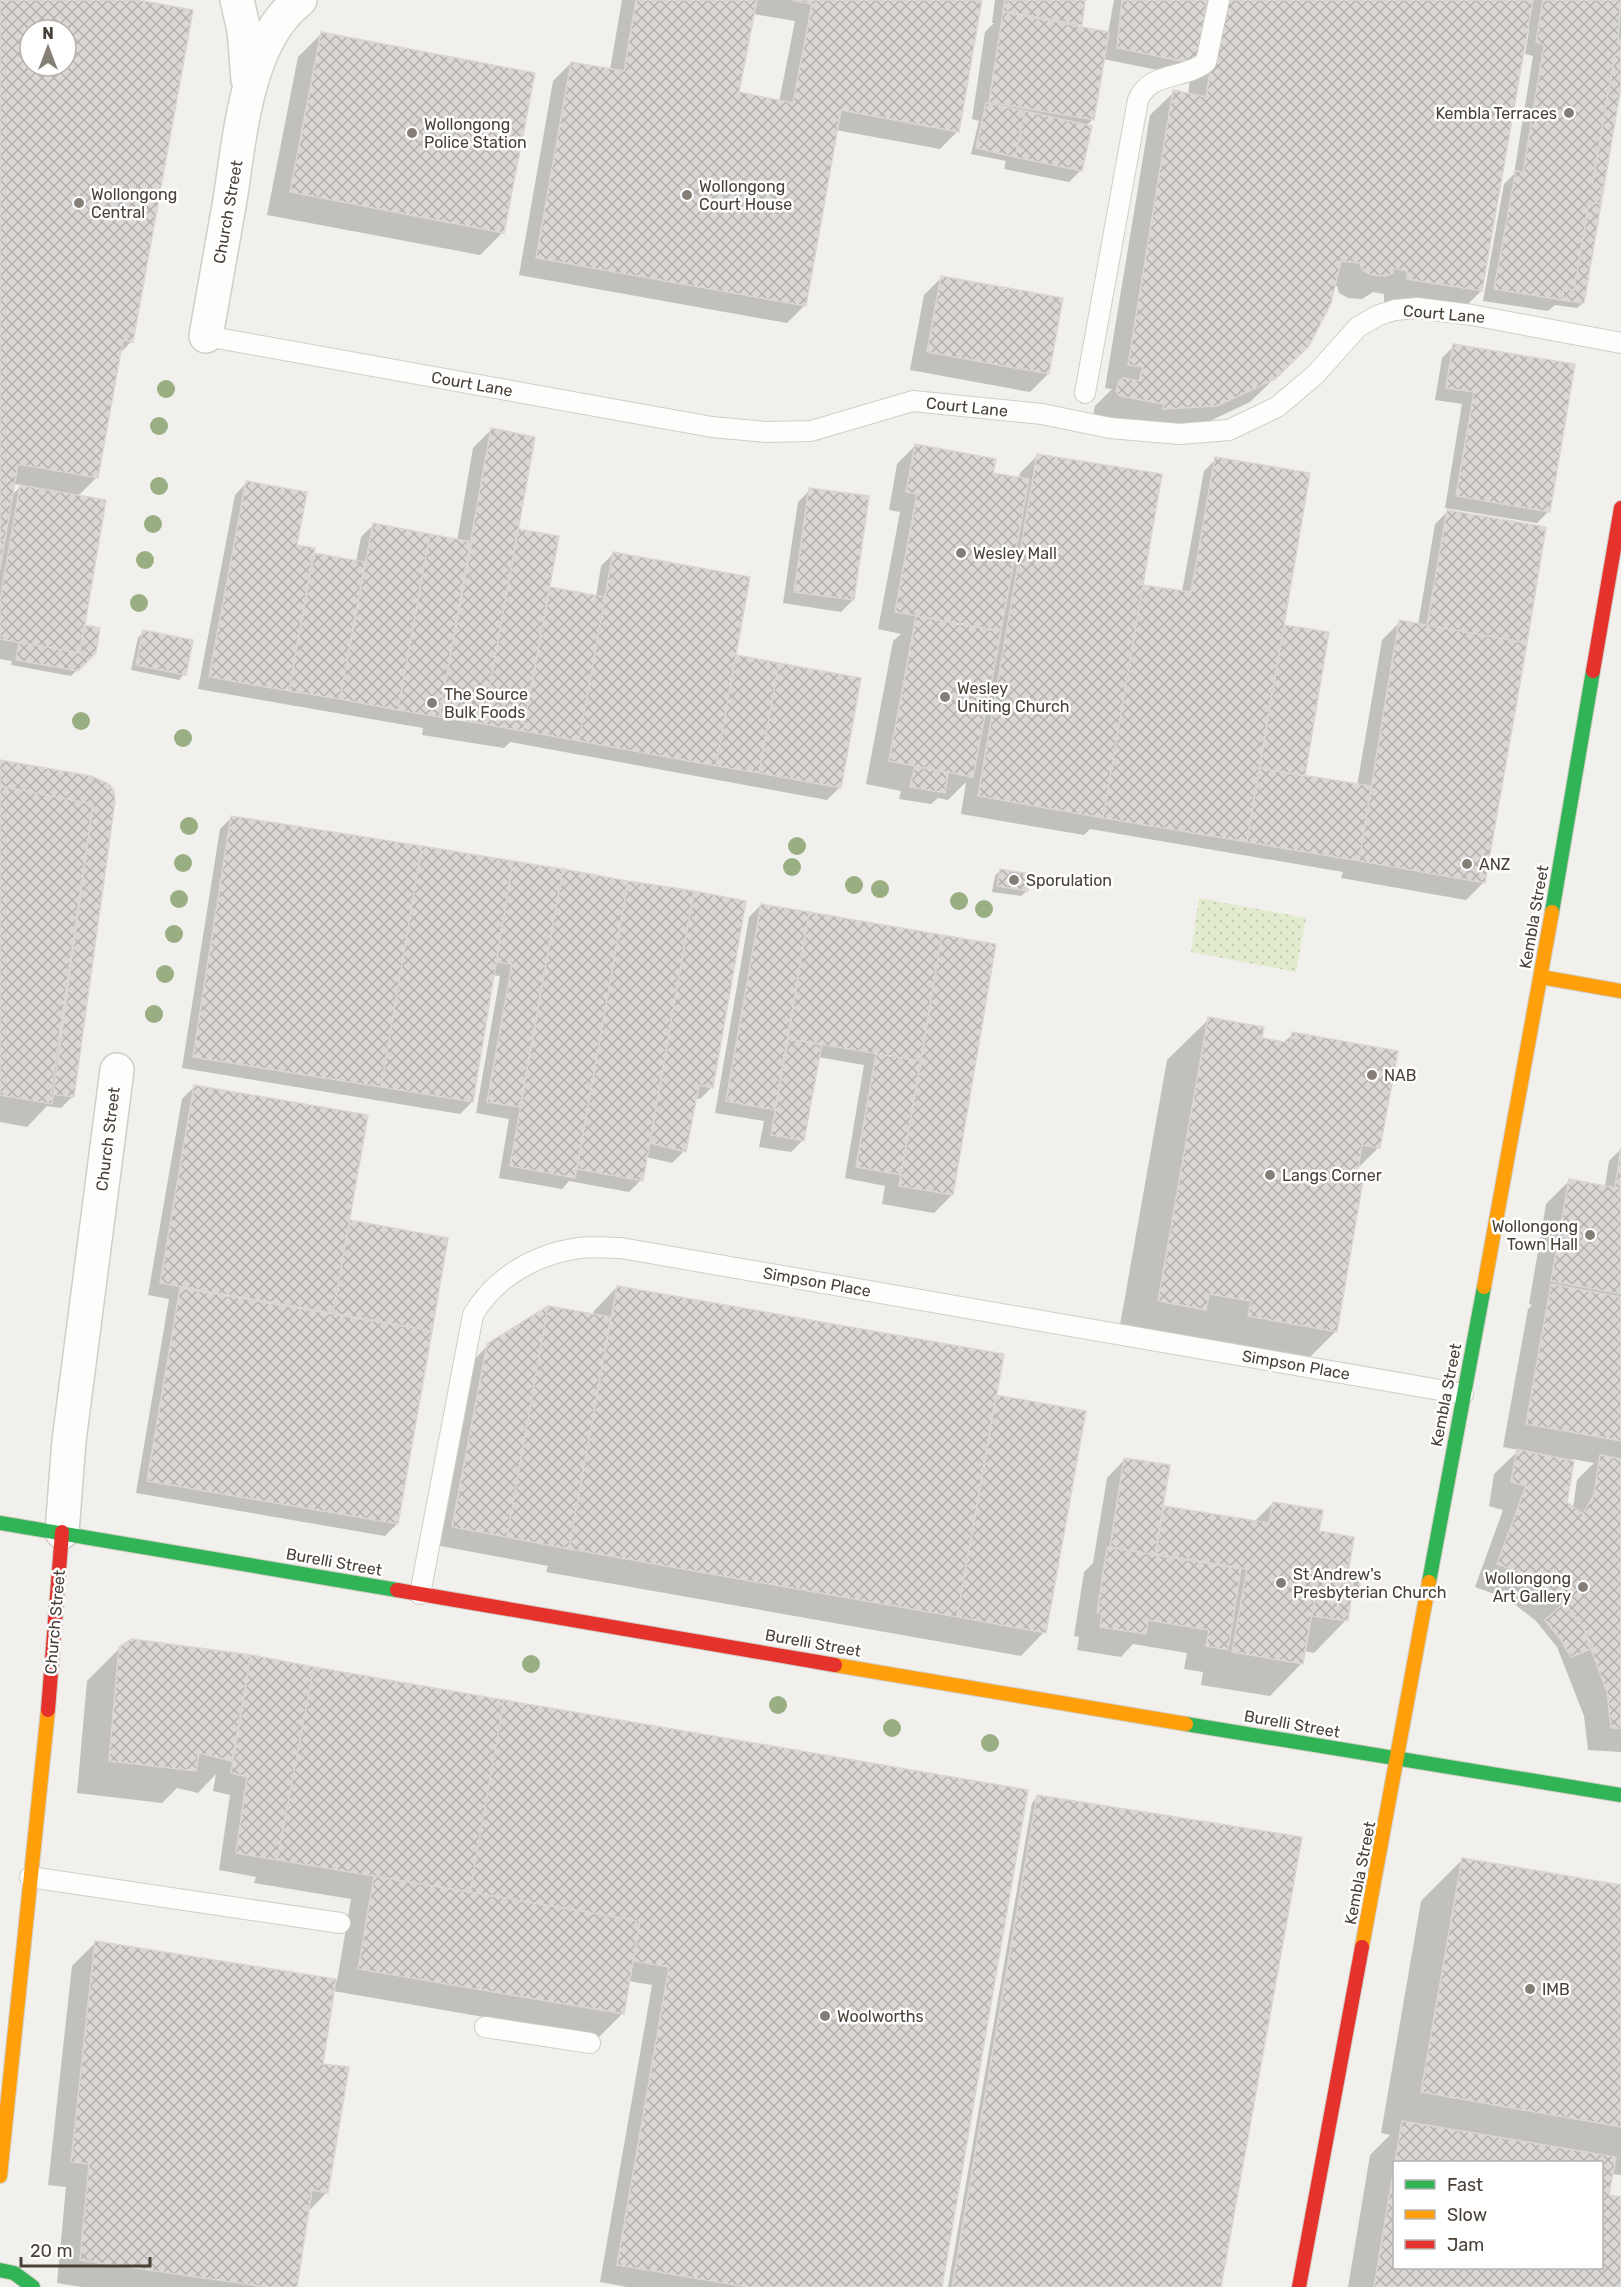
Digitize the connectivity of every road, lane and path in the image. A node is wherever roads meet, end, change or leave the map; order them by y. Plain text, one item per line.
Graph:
1 (237, 0) edge
2 (300, 0) edge
3 (1219, 0) edge
4 (249, 88) junction
5 (206, 336) joint
6 (1621, 343) edge
7 (1085, 393) dead end
8 (1621, 508) edge
9 (1541, 977) junction
10 (1621, 991) edge
11 (117, 1070) dead end
12 (1463, 1394) junction
13 (0, 1523) edge
14 (62, 1532) junction
15 (420, 1594) junction
16 (1397, 1760) junction
17 (1621, 1795) edge
18 (30, 1877) junction
19 (340, 1923) dead end
20 (485, 2027) dead end
21 (590, 2043) dead end
22 (0, 2176) edge
23 (0, 2270) edge
24 (33, 2287) edge
25 (1299, 2287) edge

1 - 4 street, Church Street
2 - 4 street, Church Street
3 - 7 lane
4 - 5 street, Church Street
5 - 6 lane, Court Lane
8 - 9 main road, Kembla Street
9 - 10 main road
9 - 12 main road, Kembla Street
11 - 14 street, Church Street
12 - 15 lane, Simpson Place
12 - 16 main road, Kembla Street
13 - 14 main road, Burelli Street
14 - 15 main road, Burelli Street
14 - 18 main road, Church Street
15 - 16 main road, Burelli Street
16 - 17 main road, Burelli Street
16 - 25 main road, Kembla Street
18 - 19 lane
18 - 22 main road, Church Street
20 - 21 lane
23 - 24 main road

